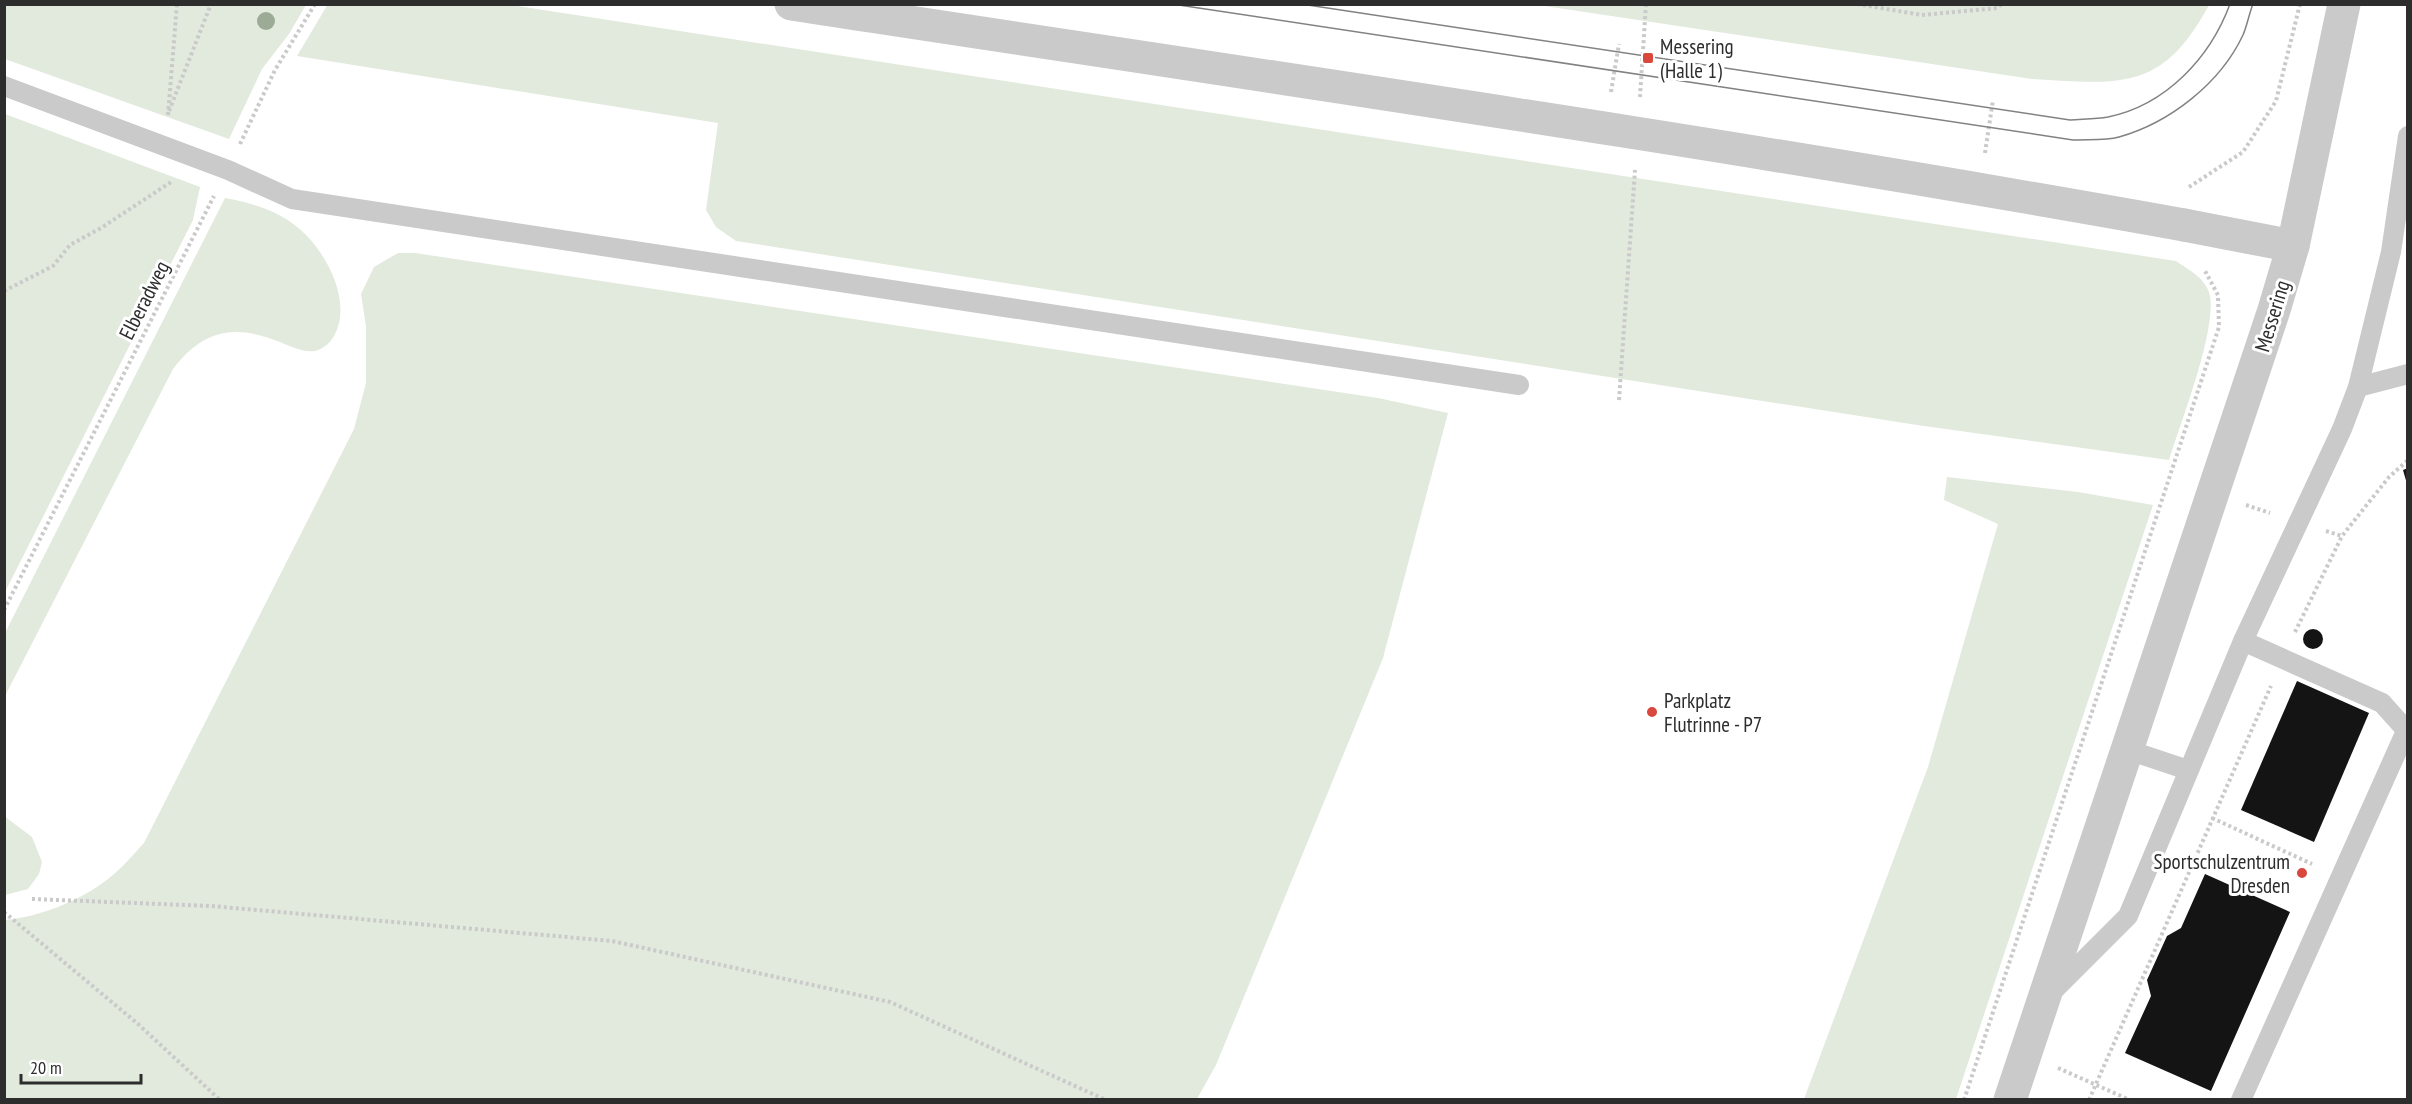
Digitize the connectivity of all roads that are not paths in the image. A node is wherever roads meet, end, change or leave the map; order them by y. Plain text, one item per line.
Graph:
1 (791, 4) edge
2 (2344, 4) edge
3 (4, 86) edge
4 (2408, 136) edge
5 (2293, 246) junction
6 (2408, 374) edge
7 (1519, 385) dead end
8 (2358, 387) junction
9 (2243, 641) junction
10 (2407, 732) edge
11 (2128, 750) junction
12 (2188, 770) junction
13 (2044, 1000) junction
14 (2010, 1100) edge
15 (2241, 1100) edge

1 - 5 street, bridge
2 - 5 street, Messering
3 - 7 lane
4 - 8 lane
5 - 11 street, Messering
6 - 8 lane
8 - 9 lane
9 - 10 lane
9 - 12 lane
10 - 15 lane
11 - 12 lane
11 - 13 street, Messering
12 - 13 lane
13 - 14 street, Messering

